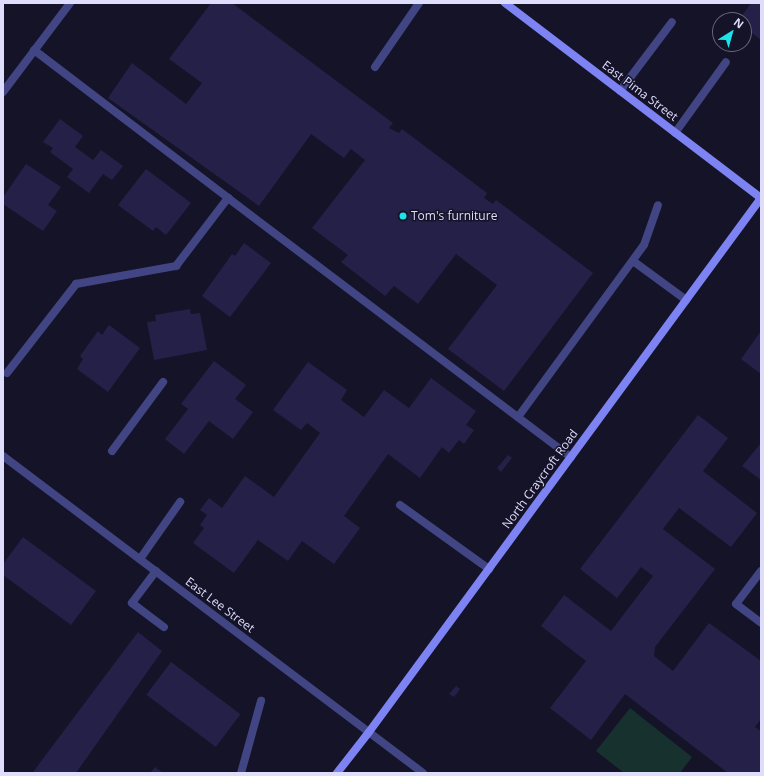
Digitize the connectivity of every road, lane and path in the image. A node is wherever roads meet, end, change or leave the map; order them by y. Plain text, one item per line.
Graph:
1 (70, 3) edge
2 (419, 3) edge
3 (505, 3) edge
4 (672, 22) dead end
5 (34, 50) junction
6 (726, 62) dead end
7 (376, 67) dead end
8 (620, 91) junction
9 (3, 92) edge
10 (675, 133) junction
11 (228, 198) junction
12 (761, 198) edge
13 (658, 205) dead end
14 (633, 261) junction
15 (686, 300) junction
16 (7, 373) dead end
17 (163, 382) dead end
18 (518, 417) junction
19 (112, 451) dead end
20 (3, 456) edge
21 (571, 457) junction
22 (180, 502) dead end
23 (400, 505) dead end
24 (140, 559) junction
25 (489, 569) junction
26 (156, 571) junction
27 (761, 571) edge
28 (761, 623) edge
29 (164, 627) dead end
30 (261, 701) dead end
31 (369, 732) junction
32 (241, 773) edge
33 (336, 773) edge
34 (423, 773) edge

1 - 5 street
2 - 7 street
3 - 8 main road, East Pima Street
4 - 8 street
5 - 9 street
5 - 11 street
6 - 10 street
8 - 10 main road, East Pima Street
10 - 12 main road, East Pima Street
11 - 16 street
11 - 18 street
12 - 15 main road, North Craycroft Road
13 - 14 street
14 - 15 street
14 - 18 street
15 - 21 main road, North Craycroft Road
17 - 19 street
18 - 21 street
20 - 24 street, East Lee Street
21 - 25 main road, North Craycroft Road
22 - 24 street
23 - 25 street
24 - 26 street, East Lee Street
25 - 31 main road, North Craycroft Road
26 - 29 street
26 - 31 street, East Lee Street
27 - 28 street
30 - 32 street
31 - 33 main road, North Craycroft Road
31 - 34 street, East Lee Street

